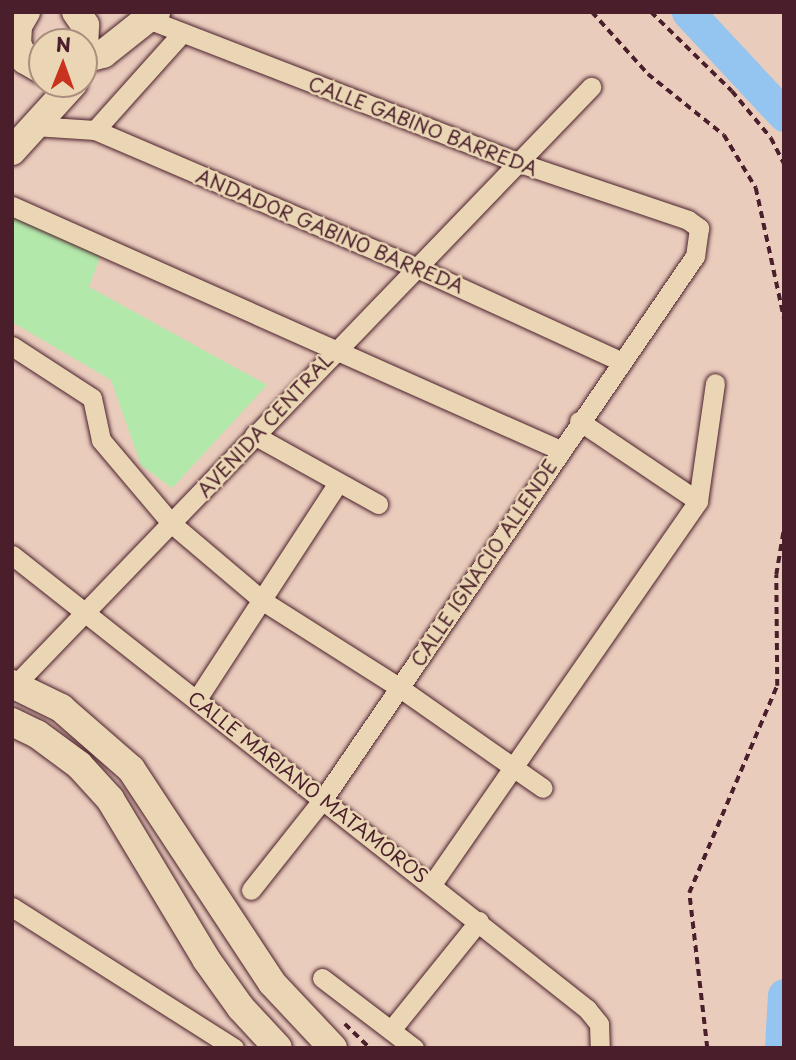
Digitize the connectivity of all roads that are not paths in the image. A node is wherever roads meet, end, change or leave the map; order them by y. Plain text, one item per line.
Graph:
1 (76, 12) edge
2 (152, 16) edge
3 (85, 28) edge
4 (17, 31) edge
5 (181, 34) junction
6 (98, 57) edge
7 (28, 62) edge
8 (591, 87) dead end
9 (58, 98) edge
10 (34, 126) junction
11 (95, 130) junction
12 (12, 151) edge
13 (520, 163) junction
14 (12, 206) edge
15 (699, 228) joint
16 (415, 267) junction
17 (12, 346) edge
18 (333, 351) junction
19 (620, 361) junction
20 (715, 383) dead end
21 (579, 421) junction
22 (254, 435) junction
23 (560, 450) junction
24 (337, 484) junction
25 (698, 501) junction
26 (378, 504) dead end
27 (172, 524) junction
28 (12, 555) edge
29 (263, 601) junction
30 (85, 612) junction
31 (13, 686) edge
32 (400, 688) junction
33 (197, 699) junction
34 (12, 722) edge
35 (513, 767) junction
36 (543, 788) dead end
37 (323, 799) junction
38 (432, 884) junction
39 (251, 890) dead end
40 (12, 907) edge
41 (479, 921) junction
42 (322, 978) dead end
43 (391, 1030) junction
44 (234, 1048) edge
45 (278, 1048) edge
46 (333, 1048) edge
47 (414, 1048) edge
48 (600, 1048) edge

1 - 3 main road
2 - 5 street, CALLE GABINO BARREDA
2 - 6 main road
4 - 7 main road
5 - 11 street
5 - 13 street, CALLE GABINO BARREDA
8 - 13 street, AVENIDA CENTRAL
9 - 10 main road
10 - 11 street, ANDADOR GABINO BARREDA
10 - 12 main road
11 - 16 street, ANDADOR GABINO BARREDA
13 - 15 street, CALLE GABINO BARREDA
13 - 16 street, AVENIDA CENTRAL
14 - 18 street
15 - 19 street, CALLE IGNACIO ALLENDE
16 - 18 street, AVENIDA CENTRAL
16 - 19 street, ANDADOR GABINO BARREDA
17 - 27 street
18 - 22 street, AVENIDA CENTRAL
18 - 23 street
19 - 21 street, CALLE IGNACIO ALLENDE
20 - 25 street
21 - 23 street, CALLE IGNACIO ALLENDE
21 - 25 street
22 - 24 street
22 - 27 street, AVENIDA CENTRAL
23 - 32 street, CALLE IGNACIO ALLENDE
24 - 26 street
24 - 29 street
25 - 35 street
27 - 29 street
27 - 30 street, AVENIDA CENTRAL
28 - 30 street, CALLE MARIANO MATAMOROS
29 - 32 street
29 - 33 street
30 - 31 street, AVENIDA CENTRAL
30 - 33 street, CALLE MARIANO MATAMOROS
31 - 46 main road
32 - 35 street
32 - 37 street, CALLE IGNACIO ALLENDE
33 - 37 street, CALLE MARIANO MATAMOROS
34 - 45 main road
35 - 36 street
35 - 38 street
37 - 38 street, CALLE MARIANO MATAMOROS
37 - 39 street, CALLE IGNACIO ALLENDE
38 - 41 street, CALLE MARIANO MATAMOROS
40 - 44 street
41 - 43 street
41 - 48 street, CALLE MARIANO MATAMOROS
42 - 43 street
43 - 47 street

